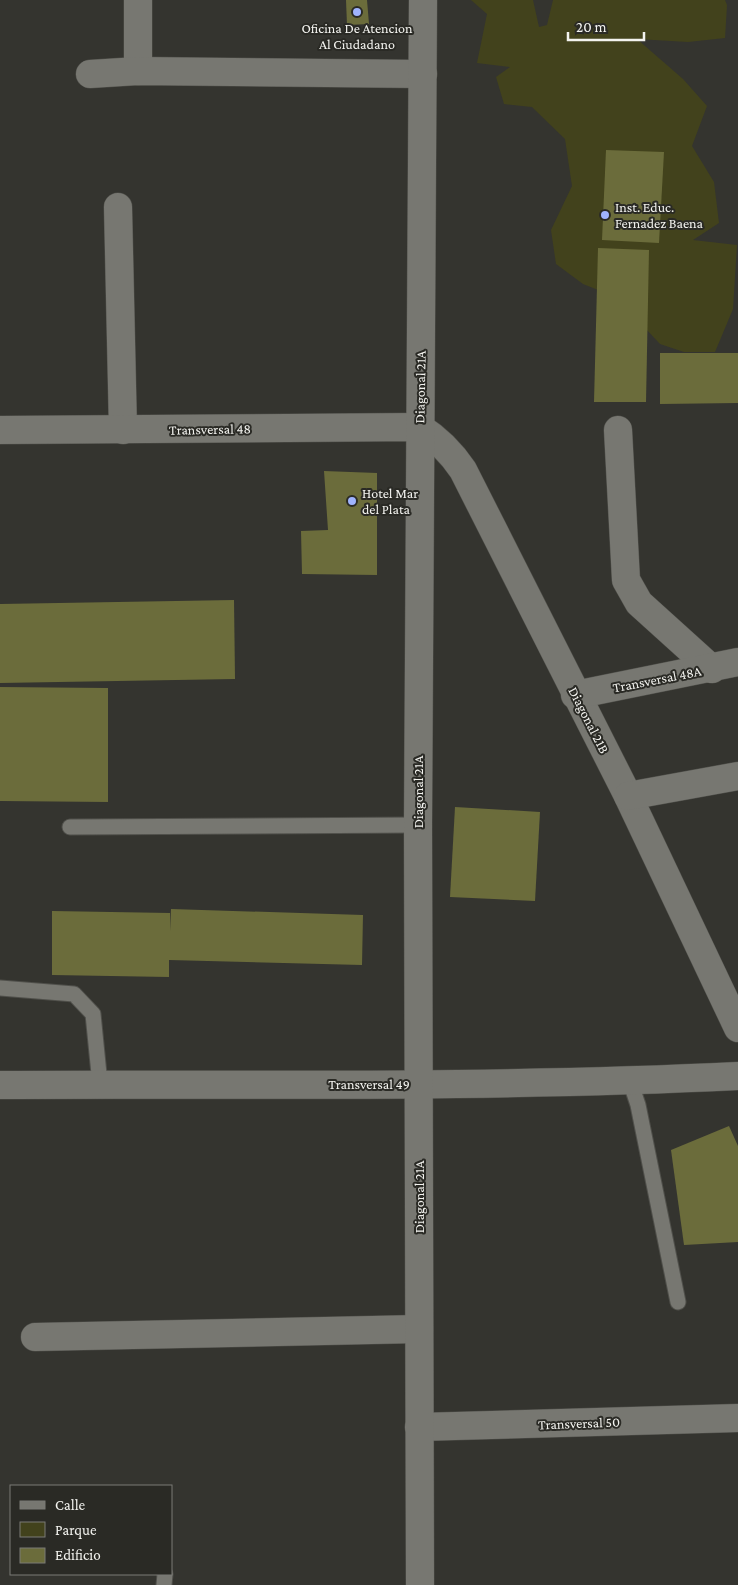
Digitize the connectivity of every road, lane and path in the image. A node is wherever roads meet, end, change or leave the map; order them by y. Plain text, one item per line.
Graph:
1 (138, 0) edge
2 (423, 0) edge
3 (138, 71) junction
4 (90, 74) dead end
5 (423, 74) junction
6 (118, 206) dead end
7 (419, 427) junction
8 (0, 430) edge
9 (124, 430) junction
10 (618, 430) dead end
11 (725, 665) edge
12 (575, 695) junction
13 (738, 776) edge
14 (628, 796) junction
15 (418, 825) junction
16 (70, 827) dead end
17 (0, 988) edge
18 (738, 1028) edge
19 (738, 1076) edge
20 (630, 1081) junction
21 (100, 1084) junction
22 (418, 1084) junction
23 (0, 1085) edge
24 (678, 1302) dead end
25 (419, 1329) junction
26 (35, 1337) dead end
27 (738, 1418) edge
28 (420, 1428) junction
29 (420, 1585) edge

1 - 3 street
2 - 5 street, Diagonal 21A
3 - 4 street
3 - 5 street
5 - 7 street, Diagonal 21A
6 - 9 street
7 - 9 street, Transversal 48
7 - 12 street, Diagonal 21B
7 - 15 street, Diagonal 21A
8 - 9 street, Transversal 48
10 - 11 street
11 - 12 street, Transversal 48A
12 - 14 street, Diagonal 21B
13 - 14 street
14 - 18 street, Diagonal 21B
15 - 16 lane
15 - 22 street, Diagonal 21A
17 - 21 lane
19 - 20 street, Transversal 49
20 - 22 street, Transversal 49
20 - 24 lane
21 - 22 street, Transversal 49
21 - 23 street, Transversal 49
22 - 25 street, Diagonal 21A
25 - 26 street
25 - 28 street, Diagonal 21A
27 - 28 street, Transversal 50
28 - 29 street, Diagonal 21A

